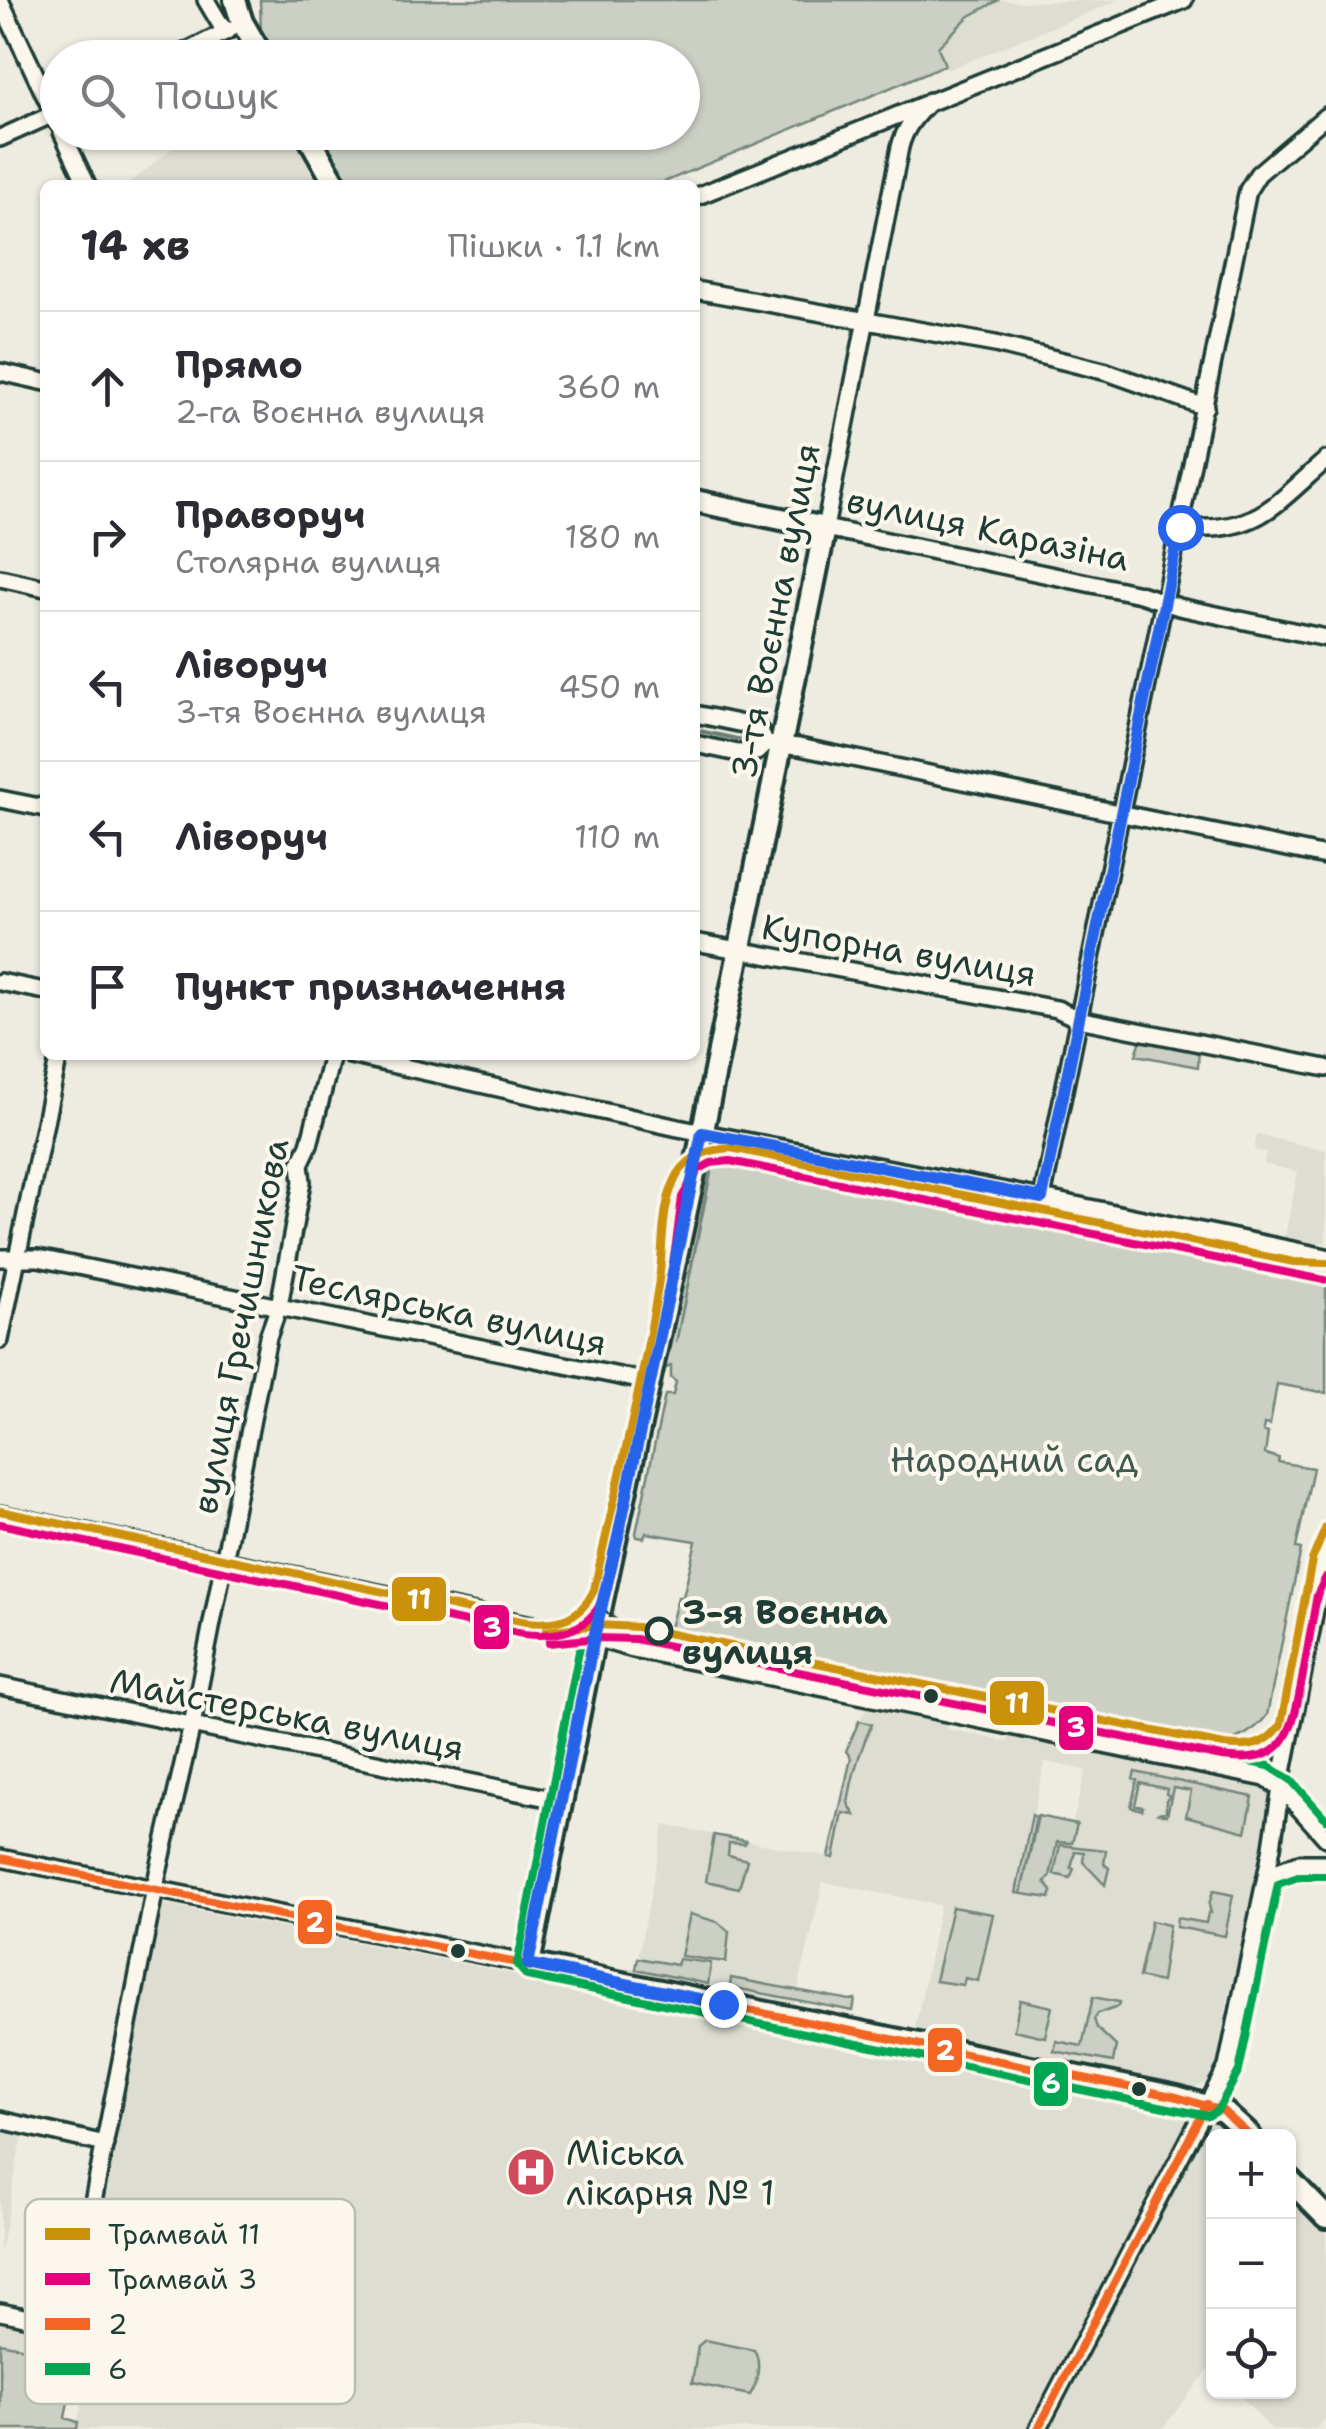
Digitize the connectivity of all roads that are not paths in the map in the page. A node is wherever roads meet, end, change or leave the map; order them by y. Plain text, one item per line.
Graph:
1 (0, 0) edge
2 (206, 0) edge
3 (235, 0) edge
4 (1184, 0) edge
5 (234, 27) junction
6 (208, 40) edge
7 (246, 40) edge
8 (40, 83) edge
9 (930, 101) junction
10 (1326, 116) edge
11 (40, 122) edge
12 (0, 138) edge
13 (70, 150) edge
14 (316, 150) edge
15 (85, 180) edge
16 (333, 180) edge
17 (700, 195) edge
18 (700, 291) edge
19 (867, 320) junction
20 (0, 372) edge
21 (40, 381) edge
22 (1206, 406) junction
23 (1326, 460) edge
24 (700, 502) edge
25 (1180, 527) junction
26 (824, 528) junction
27 (0, 578) edge
28 (40, 587) edge
29 (1165, 603) junction
30 (1326, 638) edge
31 (700, 715) edge
32 (700, 745) edge
33 (773, 745) junction
34 (0, 799) edge
35 (40, 807) edge
36 (1121, 814) junction
37 (1326, 856) edge
38 (700, 943) edge
39 (739, 952) junction
40 (0, 982) edge
41 (40, 989) edge
42 (1078, 1018) junction
43 (58, 1060) edge
44 (331, 1060) edge
45 (373, 1060) edge
46 (1326, 1068) edge
47 (702, 1133) junction
48 (1042, 1198) junction
49 (18, 1257) junction
50 (0, 1258) edge
51 (1326, 1258) edge
52 (279, 1306) junction
53 (0, 1340) edge
54 (650, 1382) junction
55 (0, 1514) edge
56 (1326, 1555) edge
57 (226, 1560) junction
58 (594, 1638) junction
59 (0, 1686) edge
60 (192, 1726) junction
61 (1282, 1789) junction
62 (562, 1800) junction
63 (1326, 1838) edge
64 (0, 1858) edge
65 (1326, 1863) edge
66 (1267, 1875) junction
67 (154, 1890) junction
68 (528, 1964) junction
69 (1208, 2104) junction
70 (0, 2120) edge
71 (1242, 2129) edge
72 (106, 2144) junction
73 (1296, 2186) edge
74 (95, 2199) edge
75 (1326, 2217) edge
76 (0, 2312) edge
77 (25, 2316) edge
78 (1038, 2429) edge

1 - 8 street
2 - 5 street
3 - 5 main road
4 - 9 street
5 - 6 street
5 - 7 main road
9 - 17 street
9 - 19 street, 3-тя Воєнна вулиця
10 - 22 street
11 - 12 street
13 - 15 street
14 - 16 main road
18 - 19 street
19 - 22 street
19 - 26 street, 3-тя Воєнна вулиця
20 - 21 street
22 - 25 street
23 - 25 street
24 - 26 main road, вулиця Каразіна
25 - 29 street
26 - 29 street, вулиця Каразіна
26 - 33 main road, 3-тя Воєнна вулиця
27 - 28 street
29 - 30 street, вулиця Каразіна
29 - 36 street
31 - 33 street
32 - 33 street
33 - 36 street
33 - 39 main road, 3-тя Воєнна вулиця
34 - 35 street
36 - 37 street
36 - 42 street
38 - 39 street, Купорна вулиця
39 - 42 street, Купорна вулиця
39 - 47 main road, 3-тя Воєнна вулиця
40 - 41 street
42 - 46 street, Купорна вулиця
42 - 48 street
43 - 49 street
44 - 52 street, вулиця Гречишникова
45 - 47 street
47 - 48 street
47 - 54 main road, 3-тя Воєнна вулиця
48 - 51 street
49 - 50 street, Теслярська вулиця
49 - 52 street, Теслярська вулиця
49 - 53 street
52 - 54 street, Теслярська вулиця
52 - 57 street, вулиця Гречишникова
54 - 58 main road, 3-тя Воєнна вулиця
55 - 57 street
56 - 61 street
57 - 58 street
57 - 60 street, вулиця Гречишникова
58 - 61 street
58 - 62 main road, 3-тя Воєнна вулиця
59 - 60 street, Майстерська вулиця
60 - 62 street, Майстерська вулиця
60 - 67 street, вулиця Гречишникова
61 - 63 street
61 - 66 street
62 - 68 main road, 3-тя Воєнна вулиця
64 - 67 street
65 - 66 street
66 - 69 street
67 - 68 street
67 - 72 street, вулиця Гречишникова
68 - 69 main road
69 - 71 main road
69 - 78 street
70 - 72 street
72 - 74 street, вулиця Гречишникова
73 - 75 main road
76 - 77 street, вулиця Гречишникова

